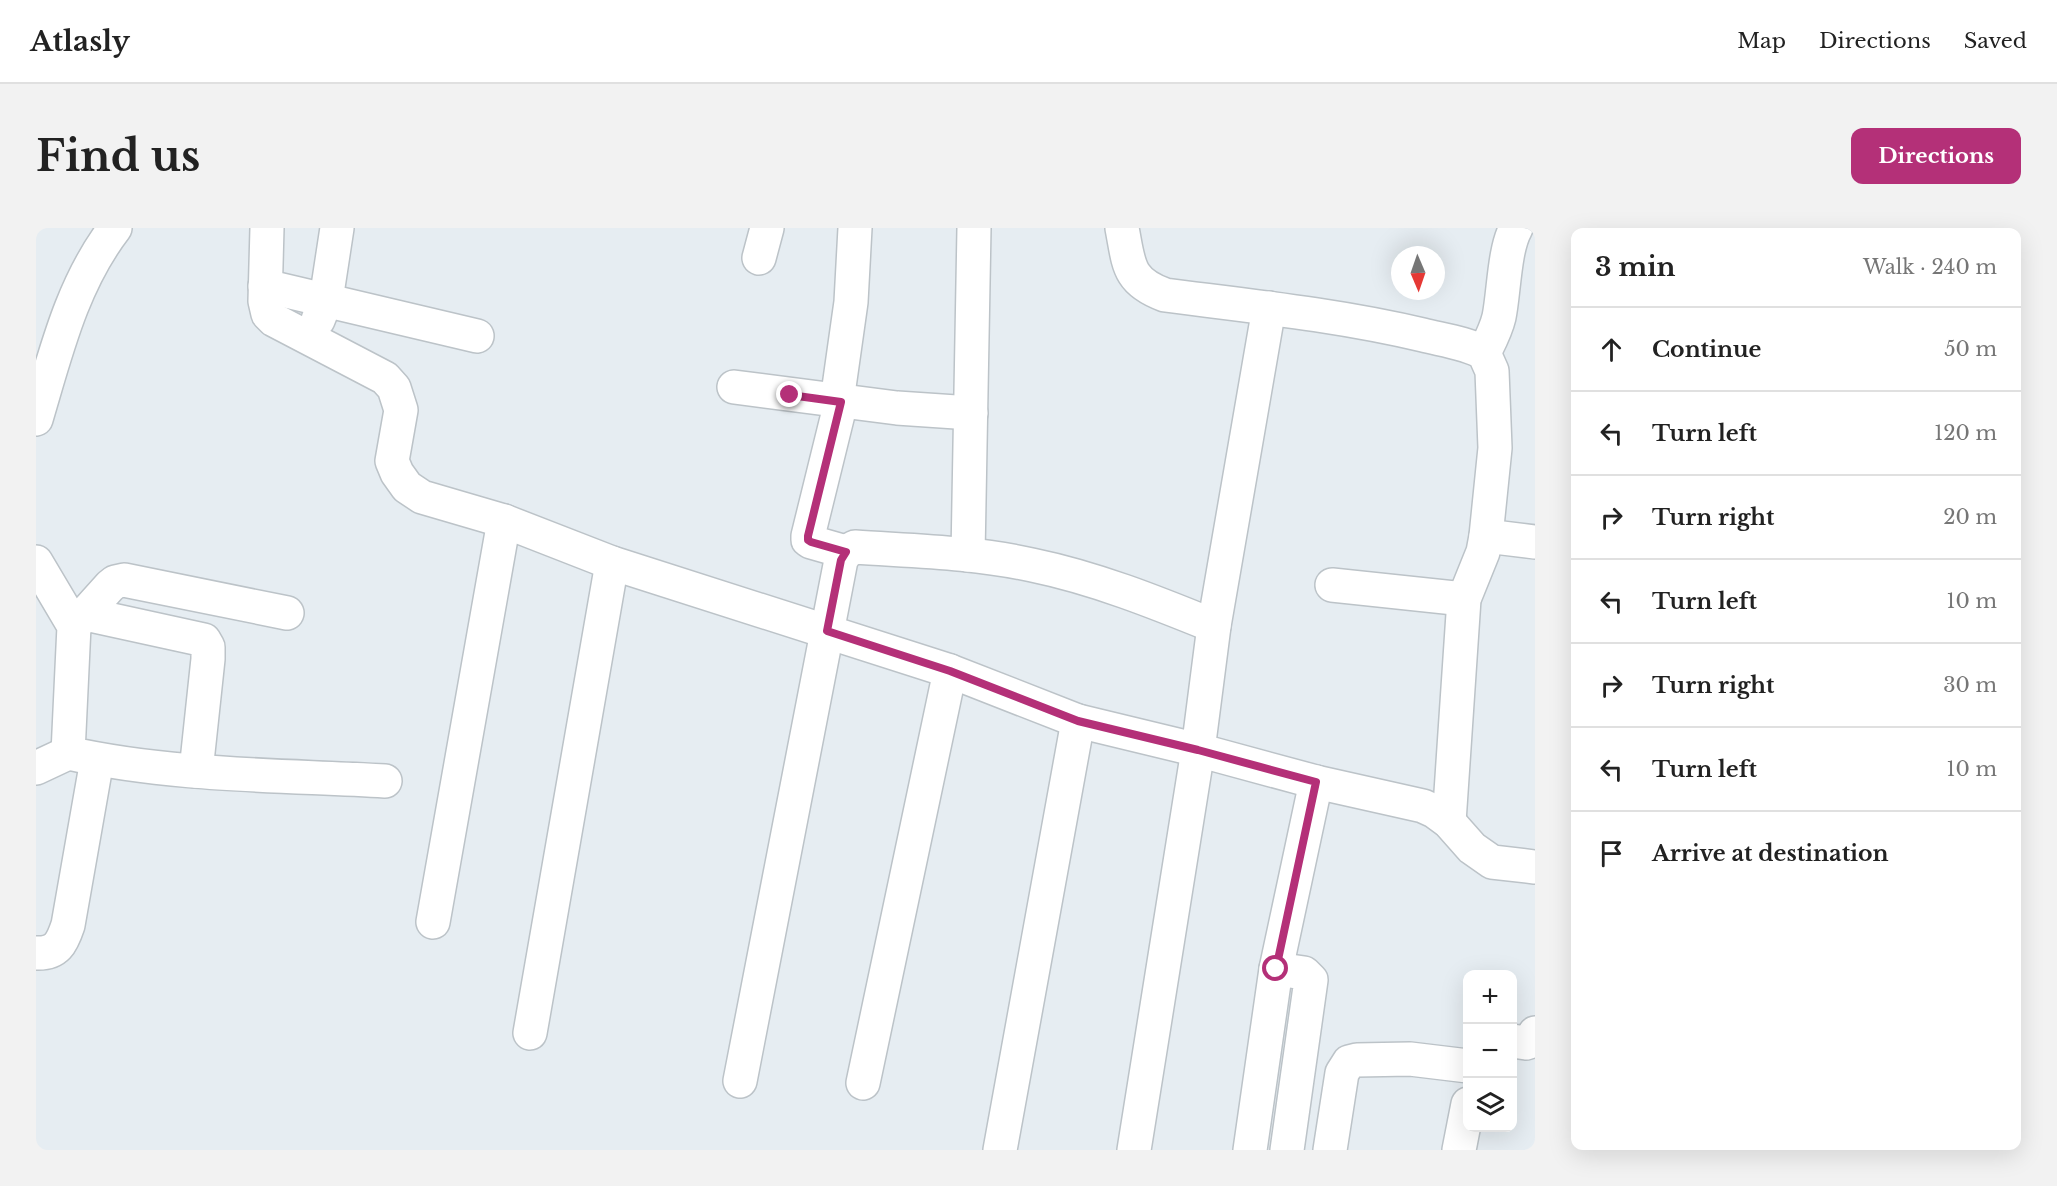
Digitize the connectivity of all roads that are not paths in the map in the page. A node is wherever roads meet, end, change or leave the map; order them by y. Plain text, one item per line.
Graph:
1 (115, 228) edge
2 (267, 228) edge
3 (337, 228) edge
4 (855, 228) edge
5 (974, 228) edge
6 (1122, 228) edge
7 (1516, 228) edge
8 (265, 286) junction
9 (326, 300) junction
10 (1269, 308) junction
11 (477, 336) dead end
12 (310, 338) junction
13 (1484, 353) junction
14 (734, 387) dead end
15 (839, 401) junction
16 (971, 413) junction
17 (36, 419) edge
18 (504, 522) junction
19 (1486, 536) junction
20 (1535, 542) edge
21 (846, 552) junction
22 (968, 555) junction
23 (36, 562) edge
24 (612, 563) junction
25 (1332, 585) dead end
26 (1464, 599) junction
27 (287, 613) dead end
28 (79, 620) junction
29 (1214, 626) junction
30 (827, 631) junction
31 (950, 671) junction
32 (1078, 721) junction
33 (1198, 750) junction
34 (83, 756) junction
35 (36, 768) edge
36 (196, 771) junction
37 (386, 781) dead end
38 (1316, 782) junction
39 (1449, 822) junction
40 (1535, 867) edge
41 (433, 922) dead end
42 (36, 953) edge
43 (1276, 969) junction
44 (530, 1033) dead end
45 (1535, 1033) edge
46 (1517, 1042) edge
47 (1463, 1066) edge
48 (740, 1081) dead end
49 (863, 1083) dead end
50 (1463, 1130) edge
51 (1000, 1150) edge
52 (1134, 1150) edge
53 (1250, 1150) edge
54 (1287, 1150) edge
55 (1330, 1150) edge
56 (1460, 1150) edge

1 - 17 street
2 - 8 street
3 - 9 street
4 - 15 street
5 - 16 street
6 - 10 street
7 - 13 street
8 - 9 street
8 - 12 street
9 - 11 street
9 - 12 street
10 - 13 street
10 - 29 street
12 - 18 street
13 - 19 street
14 - 15 street
15 - 16 street
15 - 21 street
16 - 22 street
18 - 24 street
18 - 41 street
19 - 20 street
19 - 26 street
21 - 22 street
21 - 30 street
22 - 29 street
23 - 28 street
24 - 30 street
24 - 44 street
25 - 26 street
26 - 39 street
27 - 28 street
28 - 34 street
28 - 36 street
29 - 33 street
30 - 31 street
30 - 48 street
31 - 32 street
31 - 49 street
32 - 33 street
32 - 51 street
33 - 38 street
33 - 52 street
34 - 35 street
34 - 36 street
34 - 42 street
36 - 37 street
38 - 39 street
38 - 43 street
39 - 40 street
43 - 53 street
43 - 54 street
45 - 46 street
47 - 55 street
50 - 56 street

